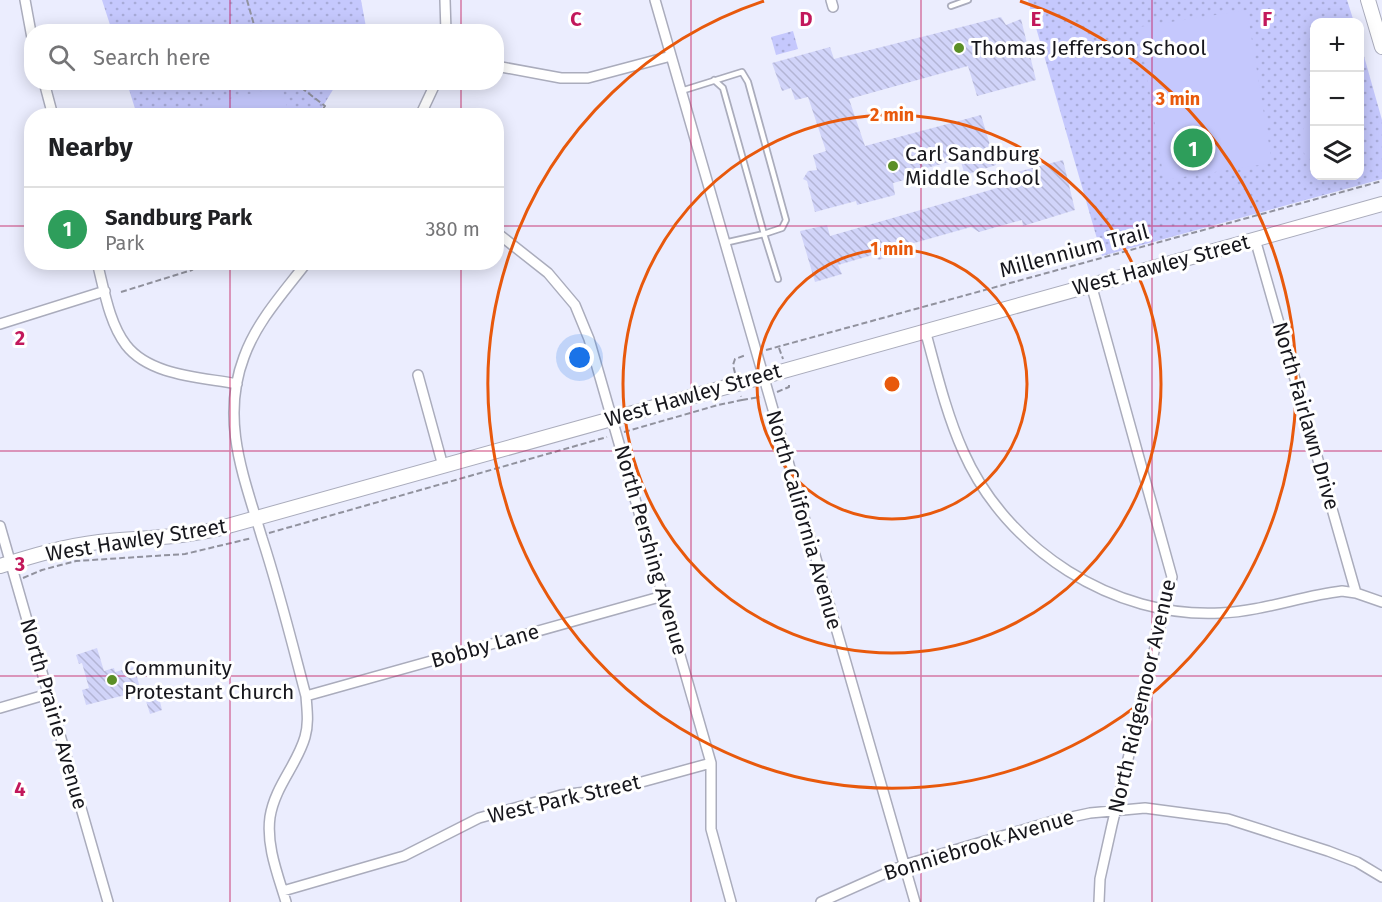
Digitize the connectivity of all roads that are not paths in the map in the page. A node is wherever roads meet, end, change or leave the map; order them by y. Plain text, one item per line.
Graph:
1 (25, 0) edge
2 (445, 0) edge
3 (655, 0) edge
4 (968, 0) edge
5 (1368, 0) edge
6 (951, 6) dead end
7 (29, 24) edge
8 (446, 24) edge
9 (1382, 47) edge
10 (671, 56) junction
11 (504, 67) edge
12 (714, 80) junction
13 (46, 90) edge
14 (432, 90) edge
15 (681, 91) junction
16 (52, 108) edge
17 (424, 108) edge
18 (1382, 204) edge
19 (764, 234) junction
20 (504, 238) edge
21 (1255, 239) junction
22 (724, 243) junction
23 (99, 270) edge
24 (301, 270) edge
25 (778, 279) dead end
26 (1091, 284) junction
27 (105, 291) junction
28 (0, 324) edge
29 (925, 330) junction
30 (418, 375) dead end
31 (762, 375) junction
32 (237, 384) junction
33 (611, 418) junction
34 (443, 466) junction
35 (254, 519) junction
36 (0, 526) edge
37 (5, 564) edge
38 (1356, 592) junction
39 (663, 596) junction
40 (1382, 602) edge
41 (1166, 609) junction
42 (48, 694) junction
43 (306, 696) junction
44 (0, 708) edge
45 (711, 763) junction
46 (1116, 809) junction
47 (904, 865) junction
48 (1382, 877) edge
49 (283, 891) junction
50 (108, 902) edge
51 (286, 902) edge
52 (731, 902) edge
53 (821, 902) edge
54 (915, 902) edge
55 (1099, 902) edge

1 - 7 street
2 - 8 street
3 - 10 street, North California Avenue
4 - 6 lane
5 - 9 street
10 - 11 street
10 - 15 street, North California Avenue
12 - 15 lane
12 - 19 lane
12 - 19 lane
13 - 16 street
14 - 17 street
15 - 22 street, North California Avenue
18 - 21 street, West Hawley Street
19 - 22 lane
19 - 25 lane
20 - 33 street, North Pershing Avenue
21 - 26 street, West Hawley Street
21 - 38 street, North Fairlawn Drive
22 - 31 street, North California Avenue
23 - 27 street
24 - 32 street
26 - 29 street, West Hawley Street
26 - 41 street, North Ridgemoor Avenue
27 - 28 street
27 - 32 street
29 - 31 street, West Hawley Street
29 - 41 street
30 - 34 street
31 - 33 street, West Hawley Street
31 - 47 street, North California Avenue
32 - 35 street
33 - 34 street, West Hawley Street
33 - 39 street, North Pershing Avenue
34 - 35 street, West Hawley Street
35 - 37 street, West Hawley Street
35 - 43 street
36 - 37 street, North Prairie Avenue
37 - 42 street, North Prairie Avenue
38 - 40 street
38 - 41 street
39 - 43 street, Bobby Lane
39 - 45 street, North Pershing Avenue
41 - 46 street, North Ridgemoor Avenue
42 - 44 street
42 - 50 street, North Prairie Avenue
43 - 49 street
45 - 49 street, West Park Street
45 - 52 street, North Pershing Avenue
46 - 47 street, Bonniebrook Avenue
46 - 48 street, Bonniebrook Avenue
46 - 55 street, North Ridgemoor Avenue
47 - 53 street, Bonniebrook Avenue
47 - 54 street, North California Avenue
49 - 51 street

